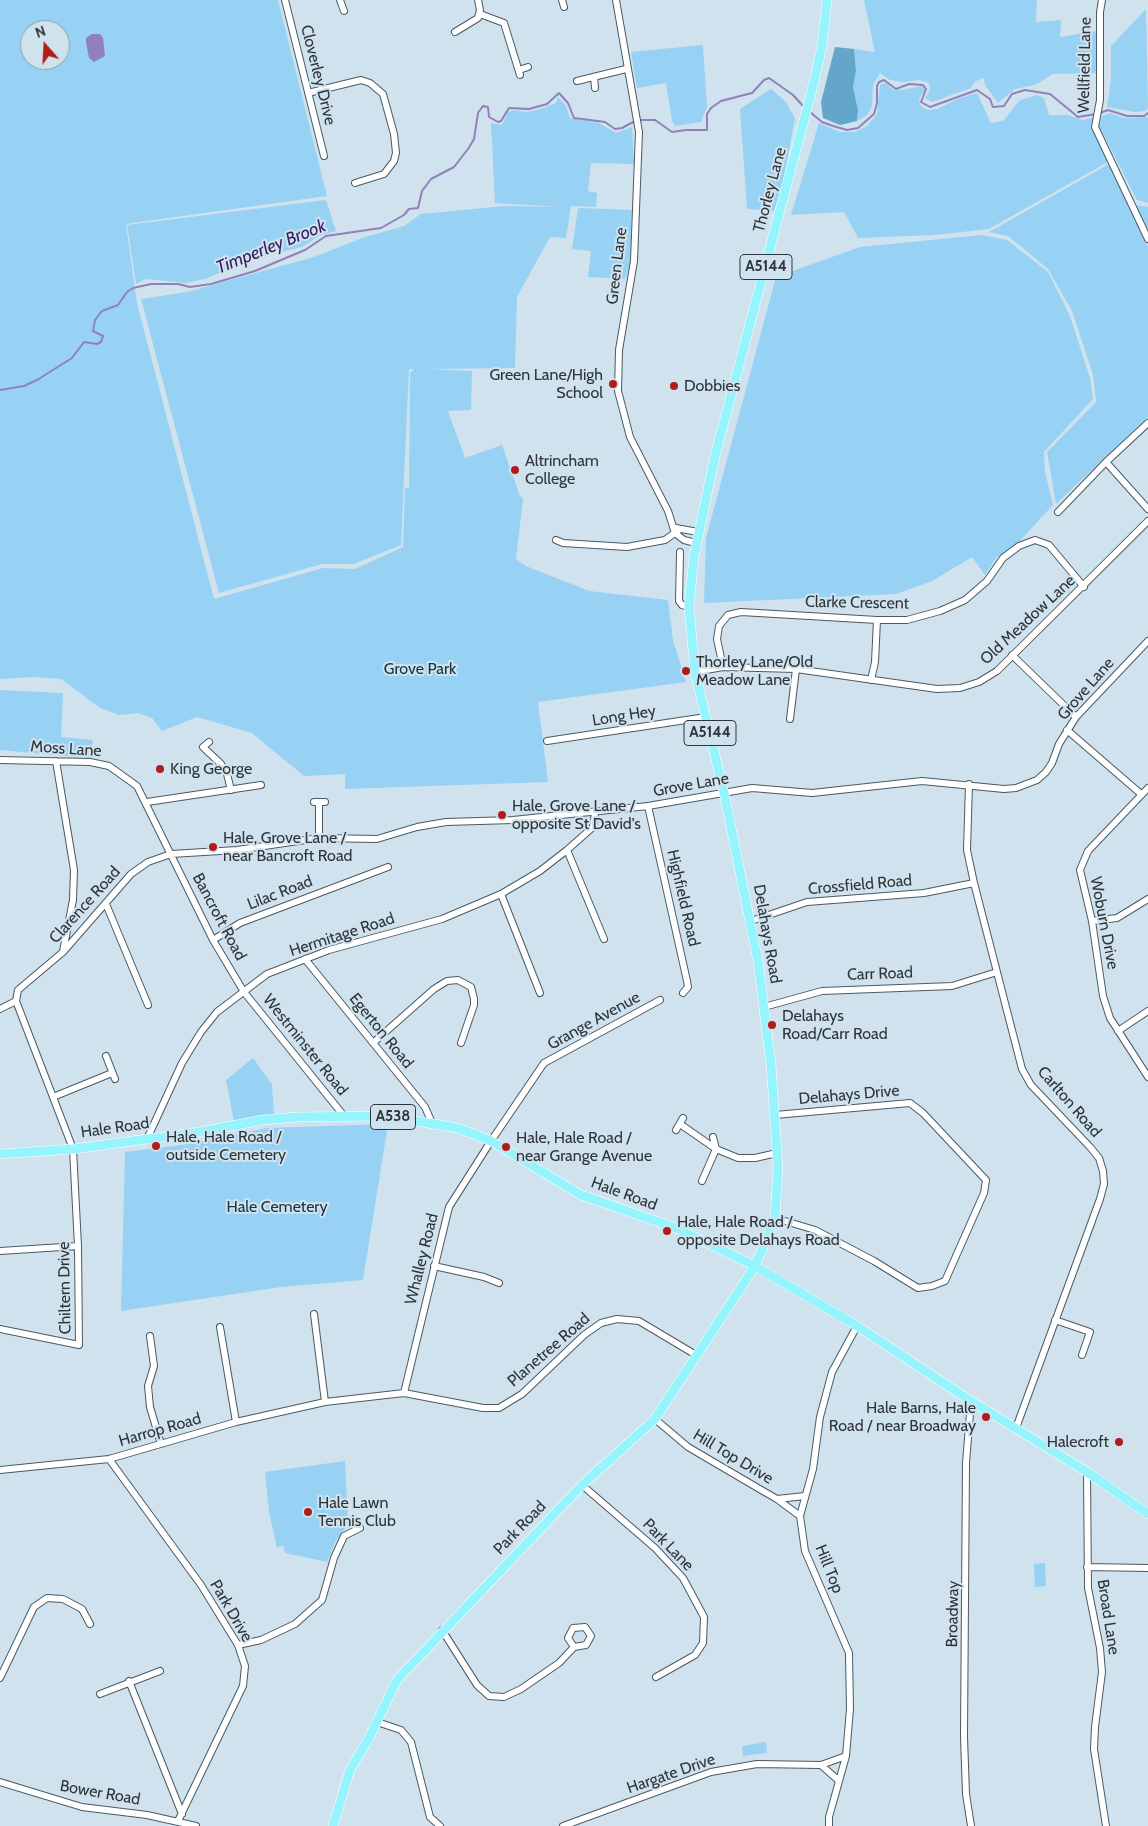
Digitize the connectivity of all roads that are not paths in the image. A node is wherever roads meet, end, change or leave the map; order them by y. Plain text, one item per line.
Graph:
1 (285, 0) edge
2 (340, 0) edge
3 (478, 0) edge
4 (562, 0) edge
5 (616, 0) edge
6 (827, 0) edge
7 (1102, 0) edge
8 (564, 8) dead end
9 (344, 11) dead end
10 (480, 14) junction
11 (455, 32) dead end
12 (528, 67) dead end
13 (626, 68) junction
14 (594, 77) junction
15 (577, 81) dead end
16 (595, 88) dead end
17 (308, 93) junction
18 (324, 156) dead end
19 (355, 183) dead end
20 (1148, 239) edge
21 (1148, 423) edge
22 (1106, 462) junction
23 (1148, 509) edge
24 (1058, 512) dead end
25 (1148, 521) edge
26 (676, 530) junction
27 (698, 532) junction
28 (556, 540) dead end
29 (696, 543) junction
30 (680, 552) dead end
31 (1084, 587) junction
32 (689, 607) junction
33 (877, 620) junction
34 (1148, 641) edge
35 (1012, 655) junction
36 (723, 667) junction
37 (796, 669) junction
38 (695, 672) junction
39 (871, 680) junction
40 (706, 717) junction
41 (1076, 717) junction
42 (790, 719) dead end
43 (1067, 730) junction
44 (547, 741) dead end
45 (208, 742) dead end
46 (0, 760) edge
47 (56, 761) junction
48 (969, 784) junction
49 (261, 785) dead end
50 (1148, 788) edge
51 (230, 790) junction
52 (724, 793) junction
53 (1140, 794) junction
54 (147, 802) junction
55 (320, 802) dead end
56 (648, 806) junction
57 (596, 813) junction
58 (319, 838) junction
59 (567, 850) junction
60 (171, 854) junction
61 (388, 868) dead end
62 (974, 883) junction
63 (501, 894) junction
64 (1148, 899) edge
65 (106, 904) junction
66 (751, 921) junction
67 (1092, 921) junction
68 (604, 939) dead end
69 (213, 940) junction
70 (63, 952) junction
71 (305, 959) junction
72 (997, 972) junction
73 (244, 992) junction
74 (540, 993) dead end
75 (683, 993) dead end
76 (660, 1000) dead end
77 (16, 1001) junction
78 (148, 1005) dead end
79 (764, 1007) junction
80 (0, 1009) edge
81 (1148, 1011) edge
82 (1118, 1031) junction
83 (461, 1042) dead end
84 (373, 1043) junction
85 (106, 1056) dead end
86 (1148, 1077) edge
87 (53, 1097) junction
88 (775, 1115) junction
89 (344, 1116) junction
90 (432, 1122) junction
91 (680, 1124) dead end
92 (713, 1137) dead end
93 (147, 1140) junction
94 (491, 1141) junction
95 (73, 1149) junction
96 (716, 1149) junction
97 (777, 1153) junction
98 (0, 1154) edge
99 (702, 1181) dead end
100 (775, 1218) junction
101 (78, 1246) junction
102 (0, 1251) edge
103 (434, 1266) junction
104 (756, 1266) junction
105 (499, 1283) dead end
106 (314, 1314) dead end
107 (1055, 1320) junction
108 (220, 1326) dead end
109 (858, 1326) junction
110 (0, 1329) edge
111 (150, 1336) dead end
112 (696, 1355) junction
113 (1082, 1355) dead end
114 (404, 1393) junction
115 (971, 1401) junction
116 (325, 1402) junction
117 (655, 1419) junction
118 (236, 1422) junction
119 (1016, 1428) junction
120 (161, 1444) junction
121 (110, 1459) junction
122 (1, 1468) edge
123 (1087, 1472) junction
124 (582, 1484) junction
125 (805, 1496) junction
126 (777, 1499) junction
127 (1148, 1514) edge
128 (800, 1516) junction
129 (360, 1528) dead end
130 (1087, 1567) junction
131 (1148, 1568) edge
132 (90, 1624) dead end
133 (442, 1630) junction
134 (238, 1645) junction
135 (574, 1647) dead end
136 (160, 1671) dead end
137 (656, 1677) dead end
138 (0, 1678) edge
139 (129, 1681) junction
140 (100, 1694) dead end
141 (377, 1722) junction
142 (846, 1756) junction
143 (821, 1765) junction
144 (838, 1780) junction
145 (0, 1782) edge
146 (182, 1814) junction
147 (178, 1821) junction
148 (576, 1824) edge
149 (196, 1826) edge
150 (333, 1826) edge
151 (440, 1826) edge
152 (562, 1826) edge
153 (829, 1826) edge
154 (971, 1826) edge
155 (1106, 1826) edge

1 - 17 street, Cloverley Drive
2 - 9 street
3 - 10 street
4 - 8 street
5 - 13 street, Green Lane
6 - 27 main road, Thorley Lane / A5144
7 - 20 street, Wellfield Lane
10 - 11 street
10 - 12 street
13 - 14 street
13 - 26 street, Green Lane
14 - 15 street
14 - 16 street
17 - 18 street, Cloverley Drive
17 - 19 street
21 - 22 street
22 - 23 street
22 - 24 street
25 - 31 street, Old Meadow Lane
26 - 27 street
26 - 28 street
26 - 29 street
27 - 29 main road, Delahays Road / A5144
29 - 32 main road, Delahays Road / A5144
30 - 32 street, Delahays Road
31 - 33 street, Clarke Crescent
31 - 35 street, Old Meadow Lane
32 - 38 main road, Delahays Road / A5144
33 - 36 street, Clarke Crescent
33 - 39 street
34 - 41 street, Grove Lane
35 - 39 street, Old Meadow Lane
35 - 41 street
36 - 37 street, Old Meadow Lane
36 - 38 street, Old Meadow Lane
37 - 39 street, Old Meadow Lane
37 - 42 street
38 - 40 main road, Delahays Road / A5144
40 - 44 street, Long Hey
40 - 52 main road, Delahays Road / A5144
41 - 43 street, Grove Lane
43 - 48 street, Grove Lane
43 - 53 street
45 - 51 street
46 - 47 street, Moss Lane
47 - 54 street, Moss Lane
47 - 70 street
48 - 52 street, Grove Lane
48 - 62 street, Carlton Road
49 - 51 street
50 - 53 street, Woburn Drive
51 - 54 street
52 - 56 street, Grove Lane
52 - 66 main road, Delahays Road / A5144
53 - 67 street, Woburn Drive
54 - 60 street, Moss Lane
55 - 58 street
56 - 57 street, Grove Lane
56 - 75 street, Highfield Road
57 - 58 street, Grove Lane
57 - 59 street, Hermitage Road
58 - 60 street, Grove Lane
59 - 63 street, Hermitage Road
59 - 68 street
60 - 65 street, Clarence Road
60 - 69 street, Bancroft Road
61 - 69 street, Lilac Road
62 - 66 street, Crossfield Road
62 - 72 street, Carlton Road
63 - 71 street, Hermitage Road
63 - 74 street
64 - 67 street
65 - 70 street, Clarence Road
65 - 78 street
66 - 79 main road, Delahays Road / A5144
67 - 82 street, Woburn Drive
69 - 73 street, Bancroft Road
70 - 77 street, Clarence Road
71 - 73 street, Hermitage Road
71 - 84 street, Egerton Road
72 - 79 street, Carr Road
72 - 107 street, Carlton Road
73 - 89 street, Westminster Road
73 - 93 street, Hermitage Road
76 - 94 street, Grange Avenue
77 - 80 street
77 - 87 street
79 - 88 main road, Delahays Road / A5144
81 - 82 street
82 - 86 street, Woburn Drive
83 - 84 street
84 - 90 street, Egerton Road
85 - 87 street
87 - 95 street
88 - 97 main road, Delahays Road / A5144
88 - 100 street, Delahays Drive
89 - 90 main road, Hale Road / A538
89 - 93 main road, Hale Road / A538
90 - 94 main road, Hale Road / A538
91 - 96 street
92 - 96 street
93 - 95 main road, Hale Road / A538
94 - 103 street, Whalley Road
94 - 104 main road, Hale Road / A538
95 - 98 main road, Hale Road / A538
95 - 101 street, Chiltern Drive
96 - 97 street
96 - 99 street
97 - 100 main road, Delahays Road / A5144
100 - 104 main road, Delahays Road / A5144
101 - 102 street
101 - 110 street, Chiltern Drive
103 - 105 street
103 - 114 street, Whalley Road
104 - 109 main road, Hale Road / A538
104 - 112 main road, Park Road
106 - 116 street
107 - 113 street
107 - 119 street, Carlton Road
108 - 118 street
109 - 115 main road, Hale Road / A538
109 - 125 street, Hill Top
111 - 120 street
112 - 114 street, Planetree Road
112 - 117 main road, Park Road
114 - 116 street, Planetree Road
115 - 119 main road, Hale Road / A538
115 - 154 street, Broadway
116 - 118 street, Harrop Road
117 - 124 main road, Park Road
117 - 126 street, Hill Top Drive
118 - 120 street, Harrop Road
119 - 123 main road, Hale Road / A538
120 - 121 street, Harrop Road
121 - 122 street, Harrop Road
121 - 134 street, Park Drive
123 - 127 main road, Hale Road / A538
123 - 130 street, Broad Lane
124 - 133 main road, Park Road
124 - 137 street, Park Lane
125 - 126 street, Hill Top Drive
125 - 128 street, Hill Top
126 - 128 street
128 - 142 street, Hill Top
129 - 134 street
130 - 131 street
130 - 155 street, Broad Lane
132 - 138 street
133 - 135 street
133 - 141 main road, Park Road
134 - 146 street, Park Drive
136 - 139 street
139 - 140 street
139 - 146 street
141 - 150 main road, Park Road
141 - 151 street
142 - 143 street, Hargate Drive
142 - 144 street, Hill Top
143 - 144 street
143 - 148 street, Hargate Drive
144 - 153 street, Hill Top
145 - 147 street, Bower Road
146 - 147 street, Park Drive
147 - 149 street, Bower Road
148 - 152 street, Hargate Drive

